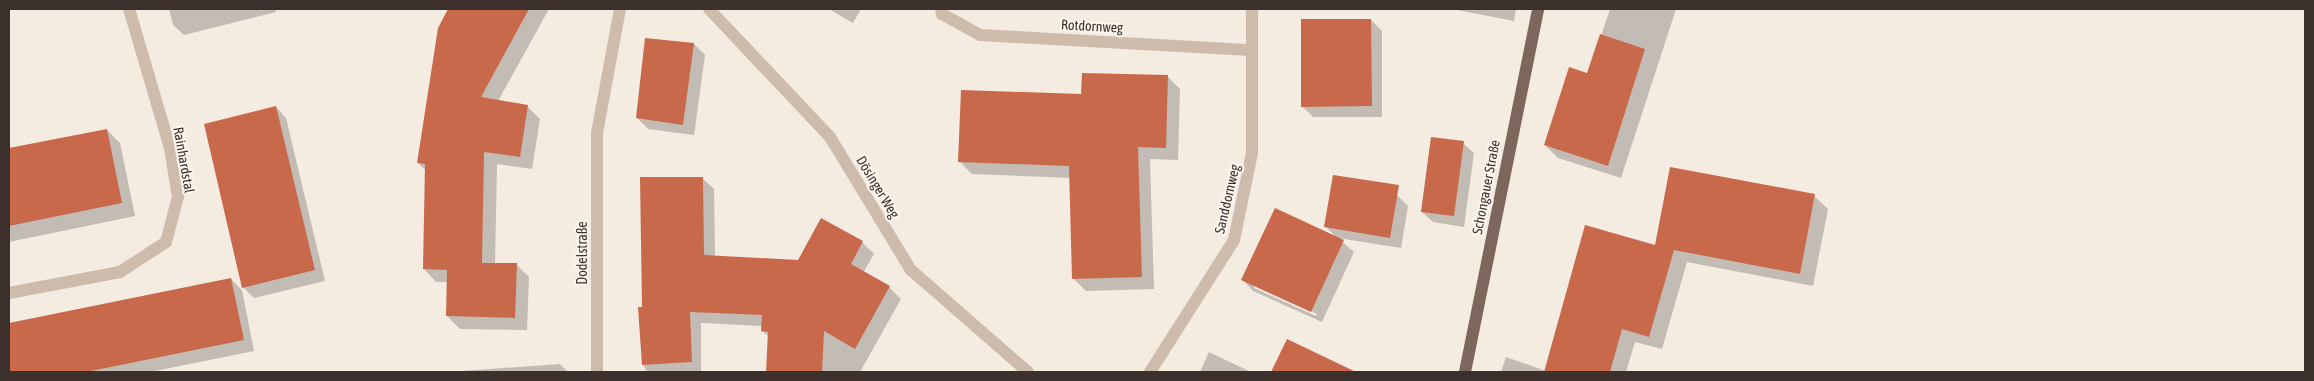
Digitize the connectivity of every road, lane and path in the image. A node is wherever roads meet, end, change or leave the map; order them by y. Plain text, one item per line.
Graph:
1 (129, 9) edge
2 (620, 9) edge
3 (709, 9) edge
4 (940, 9) edge
5 (1252, 9) edge
6 (1538, 9) edge
7 (1251, 50) junction
8 (9, 293) edge
9 (597, 372) edge
10 (1028, 372) edge
11 (1150, 372) edge
12 (1464, 372) edge

1 - 8 street, Rainhardstal
2 - 9 street, Dodelstraße
3 - 10 street, Dösinger Weg
4 - 7 street, Rotdornweg
5 - 7 street, Sanddornweg
6 - 12 main road, Schongauer Straße
7 - 11 street, Sanddornweg

